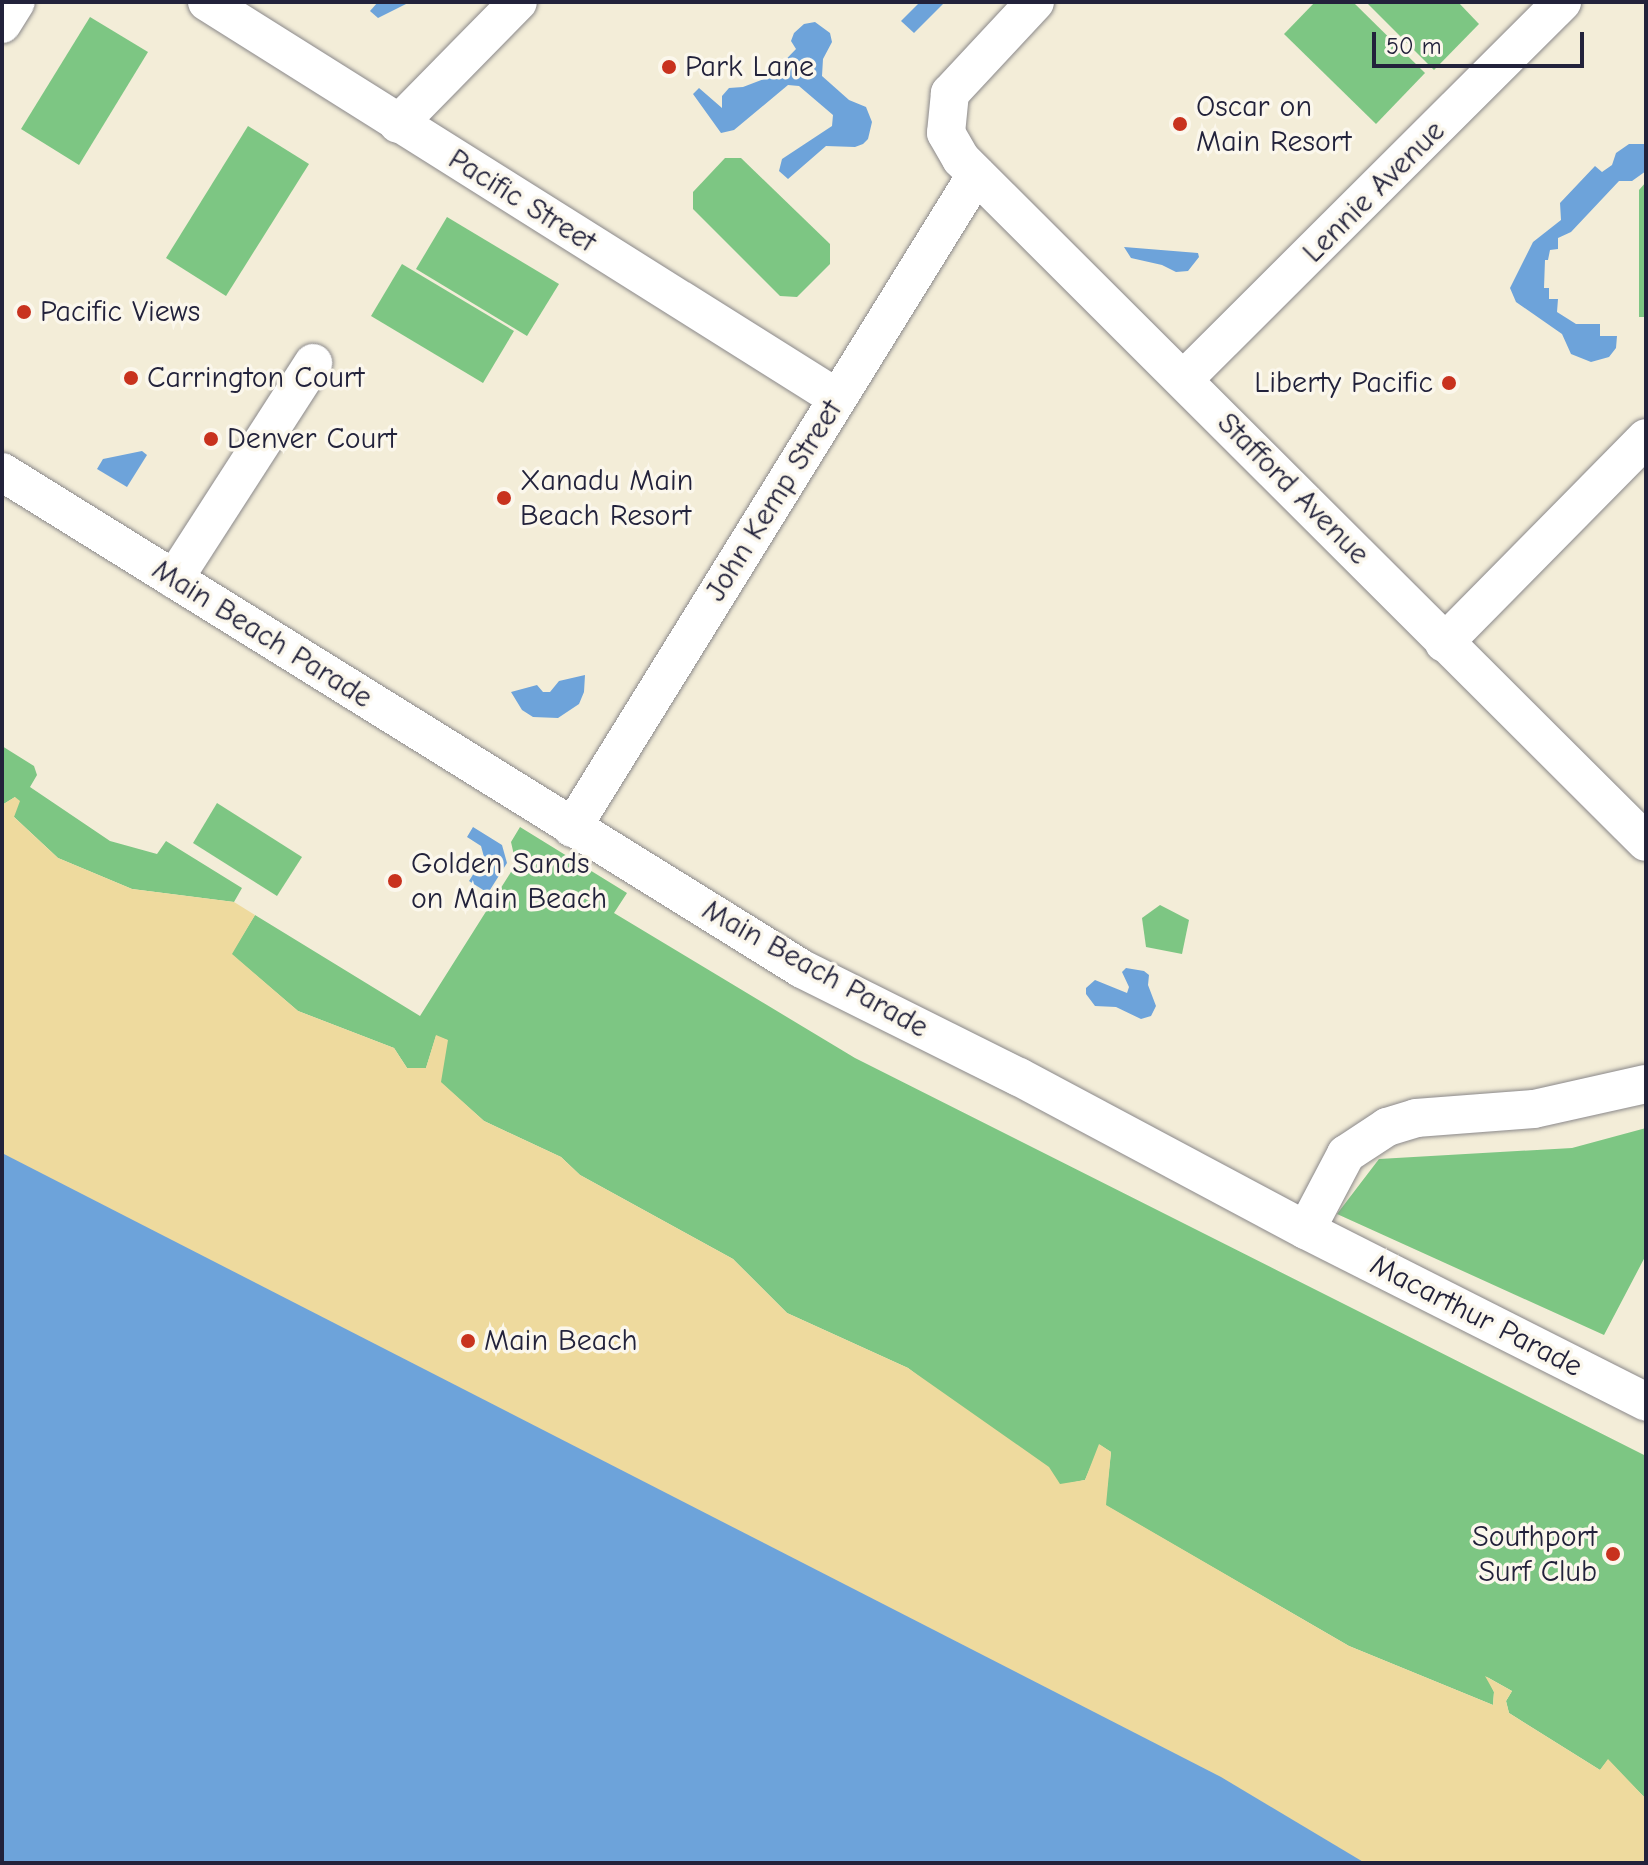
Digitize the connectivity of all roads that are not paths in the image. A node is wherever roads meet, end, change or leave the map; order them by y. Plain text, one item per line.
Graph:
1 (16, 2) edge
2 (207, 2) edge
3 (518, 2) edge
4 (1035, 2) edge
5 (1562, 2) edge
6 (2, 24) edge
7 (398, 124) junction
8 (976, 175) junction
9 (313, 363) dead end
10 (1184, 379) junction
11 (837, 398) junction
12 (1646, 438) edge
13 (2, 472) edge
14 (174, 579) junction
15 (1444, 643) junction
16 (572, 828) junction
17 (1646, 842) edge
18 (1646, 1084) edge
19 (1306, 1230) junction
20 (1646, 1402) edge

1 - 6 street
2 - 7 street, Pacific Street
3 - 7 street
4 - 8 street, Stafford Avenue
5 - 10 street, Lennie Avenue
7 - 11 street, Pacific Street
8 - 10 street, Stafford Avenue
8 - 11 street, John Kemp Street
9 - 14 street
10 - 15 street, Stafford Avenue
11 - 16 street, John Kemp Street
12 - 15 street
13 - 14 street, Main Beach Parade
14 - 16 street, Main Beach Parade
15 - 17 street, Stafford Avenue
16 - 19 street, Main Beach Parade
18 - 19 street
19 - 20 street, Macarthur Parade

